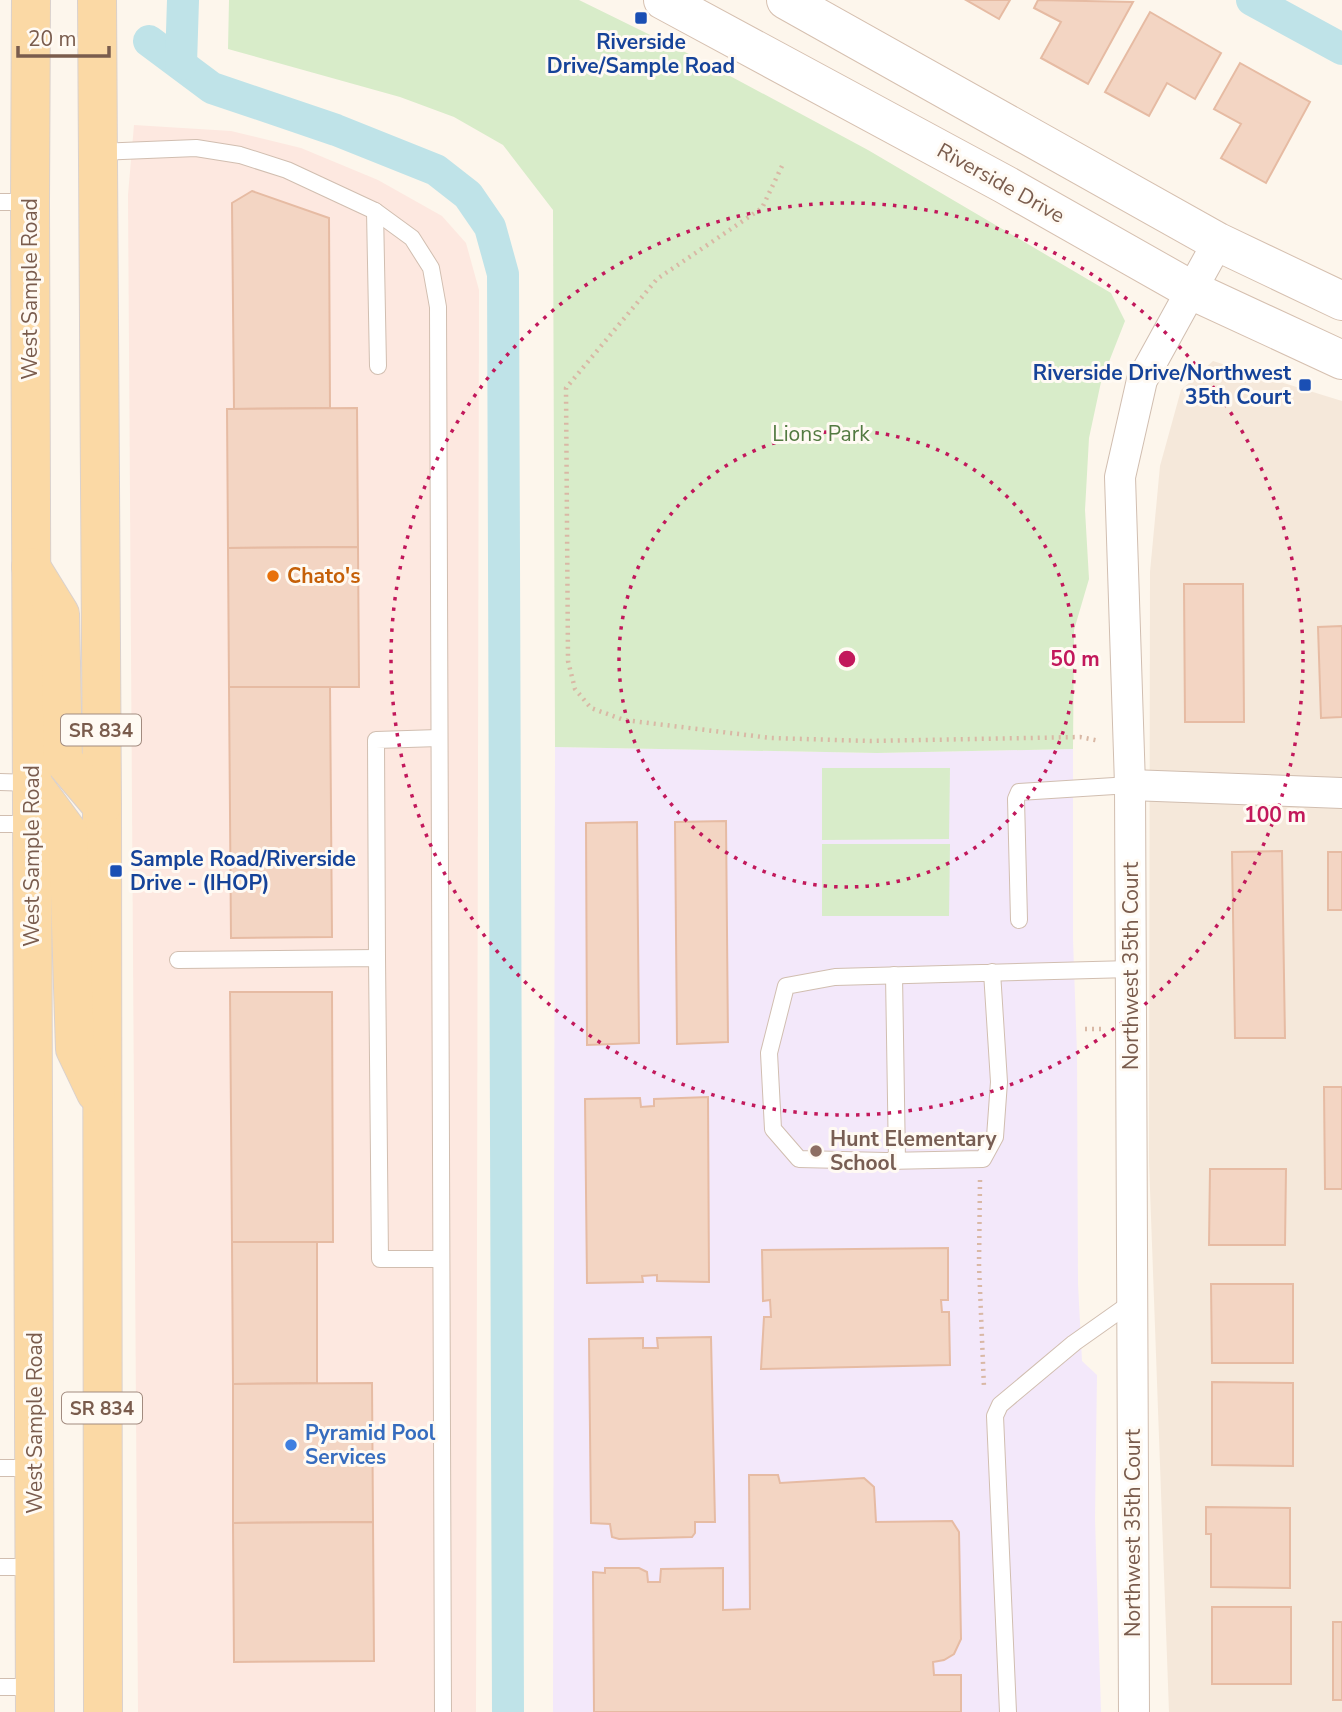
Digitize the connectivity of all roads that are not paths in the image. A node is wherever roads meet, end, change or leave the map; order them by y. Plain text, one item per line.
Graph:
1 (31, 0) edge
2 (97, 0) edge
3 (663, 0) edge
4 (786, 0) edge
5 (98, 152) junction
6 (15, 202) edge
7 (375, 211) junction
8 (1218, 242) junction
9 (1193, 291) junction
10 (1342, 301) edge
11 (1342, 360) edge
12 (378, 366) dead end
13 (31, 567) junction
14 (439, 738) junction
15 (16, 783) edge
16 (1130, 785) junction
17 (1342, 793) edge
18 (102, 806) junction
19 (16, 824) edge
20 (1019, 920) dead end
21 (377, 958) junction
22 (178, 960) dead end
23 (1131, 969) junction
24 (992, 972) junction
25 (894, 975) junction
26 (101, 1104) junction
27 (897, 1160) junction
28 (441, 1259) junction
29 (1132, 1302) junction
30 (18, 1468) edge
31 (17, 1567) edge
32 (24, 1695) edge
33 (103, 1712) edge
34 (443, 1712) edge
35 (1008, 1712) edge
36 (1134, 1712) edge

1 - 6 main road, West Sample Road / SR 834
2 - 5 main road, SR 834
3 - 9 street, Riverside Drive
4 - 8 street
5 - 7 lane
5 - 18 main road, SR 834
6 - 13 main road, West Sample Road / SR 834
7 - 12 lane
7 - 14 lane
8 - 9 street, Northwest 35th Court
8 - 10 street
9 - 11 street, Riverside Drive
9 - 16 street, Northwest 35th Court
13 - 15 main road, West Sample Road / SR 834
13 - 18 main road
14 - 21 lane
14 - 28 lane
15 - 19 main road, West Sample Road / SR 834
15 - 26 main road
16 - 17 street
16 - 20 lane
16 - 23 street, Northwest 35th Court
18 - 26 main road, SR 834
19 - 30 main road, West Sample Road / SR 834
21 - 22 lane
21 - 28 lane
23 - 24 lane
23 - 29 street, Northwest 35th Court
24 - 25 lane
24 - 27 lane
25 - 27 lane
25 - 27 lane
26 - 33 main road, SR 834
28 - 34 lane
29 - 35 lane
29 - 36 street, Northwest 35th Court
30 - 31 main road, West Sample Road / SR 834
31 - 32 main road, West Sample Road / SR 834

